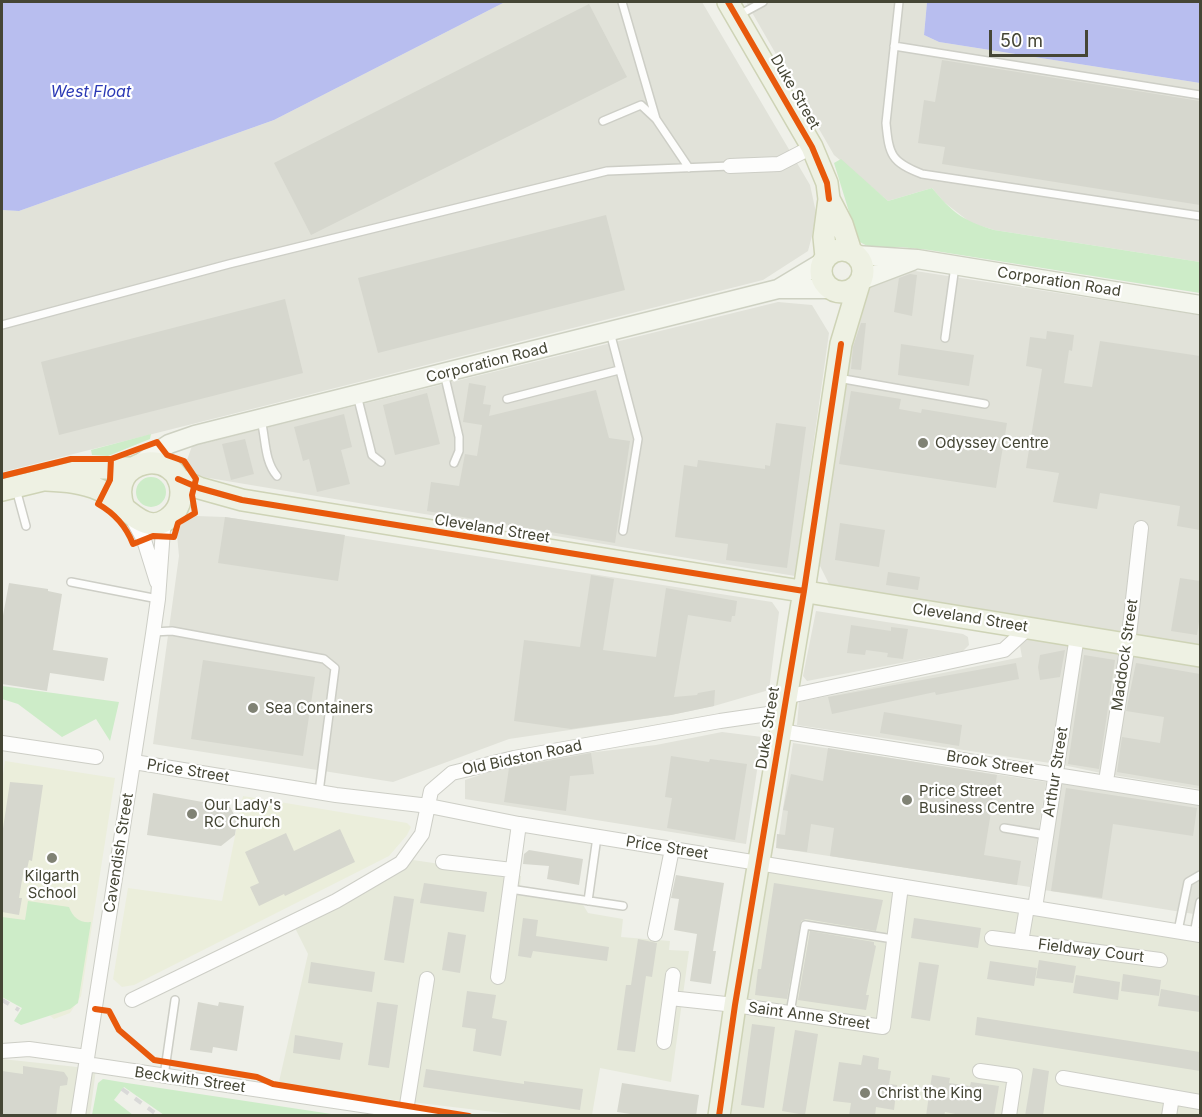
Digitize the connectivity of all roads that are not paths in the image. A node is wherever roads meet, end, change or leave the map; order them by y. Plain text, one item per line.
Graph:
1 (622, 2) edge
2 (763, 2) edge
3 (899, 2) edge
4 (732, 9) edge
5 (894, 46) junction
6 (1200, 95) edge
7 (656, 119) junction
8 (603, 120) dead end
9 (812, 147) junction
10 (730, 166) joint
11 (689, 168) junction
12 (829, 199) junction
13 (1200, 216) edge
14 (854, 253) junction
15 (916, 259) junction
16 (824, 260) junction
17 (955, 266) junction
18 (861, 282) junction
19 (778, 289) junction
20 (831, 290) junction
21 (1200, 305) edge
22 (2, 325) edge
23 (610, 332) junction
24 (945, 338) dead end
25 (841, 344) junction
26 (620, 370) junction
27 (444, 374) junction
28 (836, 377) junction
29 (357, 395) junction
30 (507, 399) dead end
31 (985, 404) dead end
32 (261, 418) junction
33 (195, 435) junction
34 (381, 462) dead end
35 (454, 463) dead end
36 (136, 466) junction
37 (176, 475) junction
38 (278, 476) dead end
39 (46, 480) junction
40 (9, 489) edge
41 (242, 500) junction
42 (127, 511) junction
43 (170, 516) junction
44 (26, 526) dead end
45 (1141, 528) dead end
46 (623, 531) dead end
47 (71, 582) dead end
48 (804, 591) junction
49 (158, 594) junction
50 (1028, 628) junction
51 (153, 632) junction
52 (1077, 636) junction
53 (1128, 644) junction
54 (1200, 656) edge
55 (783, 713) junction
56 (2, 743) edge
57 (96, 757) dead end
58 (134, 762) junction
59 (1056, 773) junction
60 (1106, 781) junction
61 (319, 792) junction
62 (1200, 798) edge
63 (429, 806) junction
64 (519, 824) junction
65 (1004, 828) dead end
66 (1046, 835) junction
67 (597, 837) junction
68 (672, 849) junction
69 (443, 862) dead end
70 (759, 863) junction
71 (512, 870) junction
72 (1200, 875) edge
73 (901, 886) junction
74 (510, 889) junction
75 (588, 901) junction
76 (1200, 902) edge
77 (622, 906) dead end
78 (1031, 907) junction
79 (1178, 931) junction
80 (656, 934) dead end
81 (1197, 934) edge
82 (992, 938) dead end
83 (893, 939) junction
84 (1021, 942) junction
85 (1160, 960) dead end
86 (673, 975) dead end
87 (498, 977) dead end
88 (427, 979) dead end
89 (670, 998) junction
90 (175, 999) dead end
91 (132, 1000) dead end
92 (735, 1005) junction
93 (790, 1013) junction
94 (664, 1042) dead end
95 (2, 1051) edge
96 (87, 1061) junction
97 (980, 1071) dead end
98 (164, 1076) junction
99 (1063, 1078) dead end
100 (1172, 1097) junction
101 (1200, 1102) edge
102 (406, 1111) junction
103 (78, 1116) edge
104 (435, 1116) edge
105 (719, 1116) edge
106 (1009, 1116) edge
107 (1169, 1116) edge

1 - 7 lane
2 - 4 lane
3 - 5 lane
4 - 9 main road, Duke Street
5 - 6 lane
5 - 13 lane
7 - 8 lane
7 - 11 lane
9 - 10 street
9 - 12 main road, Duke Street
10 - 11 lane
11 - 22 lane
12 - 14 main road, Duke Street
12 - 16 main road, Duke Street
14 - 15 main road, Corporation Road
14 - 16 main road
14 - 18 main road
15 - 17 main road, Corporation Road
15 - 18 main road
16 - 19 main road, Corporation Road
16 - 20 main road
17 - 21 main road, Corporation Road
17 - 24 lane
18 - 20 main road
18 - 25 main road, Duke Street
19 - 20 main road, Corporation Road
19 - 23 main road, Corporation Road
20 - 25 main road, Duke Street
23 - 26 lane
23 - 27 main road, Corporation Road
25 - 28 main road, Duke Street
26 - 30 lane
26 - 46 lane
27 - 29 main road, Corporation Road
27 - 35 lane
28 - 31 lane
28 - 48 main road, Duke Street
29 - 32 main road, Corporation Road
29 - 34 lane
32 - 33 main road, Corporation Road
32 - 38 lane
33 - 36 main road, Corporation Road
33 - 37 main road
36 - 37 main road
36 - 39 main road
36 - 42 main road
37 - 41 main road, Cleveland Street
37 - 43 main road
39 - 40 main road
39 - 42 main road
40 - 44 lane
41 - 43 main road, Cleveland Street
41 - 48 main road, Cleveland Street
42 - 43 main road
42 - 49 street, Cavendish Street
43 - 49 street, Cavendish Street
45 - 53 street, Maddock Street
47 - 49 lane
48 - 50 main road, Cleveland Street
48 - 55 main road, Duke Street
49 - 51 street, Cavendish Street
50 - 52 main road, Cleveland Street
50 - 55 street, Old Bidston Road
51 - 58 street, Cavendish Street
51 - 61 lane
52 - 53 main road, Cleveland Street
52 - 59 street, Arthur Street
53 - 54 main road, Cleveland Street
53 - 60 street, Maddock Street
55 - 59 street, Brook Street
55 - 63 street, Old Bidston Road
55 - 70 main road, Duke Street
56 - 57 street
58 - 61 street, Price Street
58 - 96 street, Cavendish Street
59 - 60 street, Brook Street
59 - 66 street, Arthur Street
60 - 62 street, Brook Street
61 - 63 street, Price Street
63 - 64 street, Price Street
63 - 91 street, Old Bidston Road
64 - 67 street, Price Street
64 - 71 street
65 - 66 lane
66 - 78 street, Arthur Street
67 - 68 street, Price Street
67 - 75 lane
68 - 70 street, Price Street
68 - 80 street
69 - 71 street
70 - 73 street, Price Street
70 - 92 main road, Duke Street
71 - 74 street
72 - 79 lane
73 - 78 street, Price Street
73 - 83 street
74 - 75 lane
74 - 87 street
75 - 77 lane
76 - 81 lane
78 - 79 street, Price Street
78 - 84 street, Fieldway Court
79 - 81 street, Price Street
82 - 84 street, Fieldway Court
83 - 93 lane
83 - 93 street, Saint Anne Street
84 - 85 street, Fieldway Court
86 - 89 street
88 - 102 street
89 - 92 street, Saint Anne Street
89 - 94 street
90 - 98 lane
92 - 93 street, Saint Anne Street
92 - 105 main road, Duke Street
95 - 96 street, Beckwith Street
96 - 98 street, Beckwith Street
96 - 103 street, Cavendish Street
97 - 106 street
98 - 102 street, Beckwith Street
99 - 100 street
100 - 101 street
100 - 107 street
102 - 104 street, Beckwith Street

